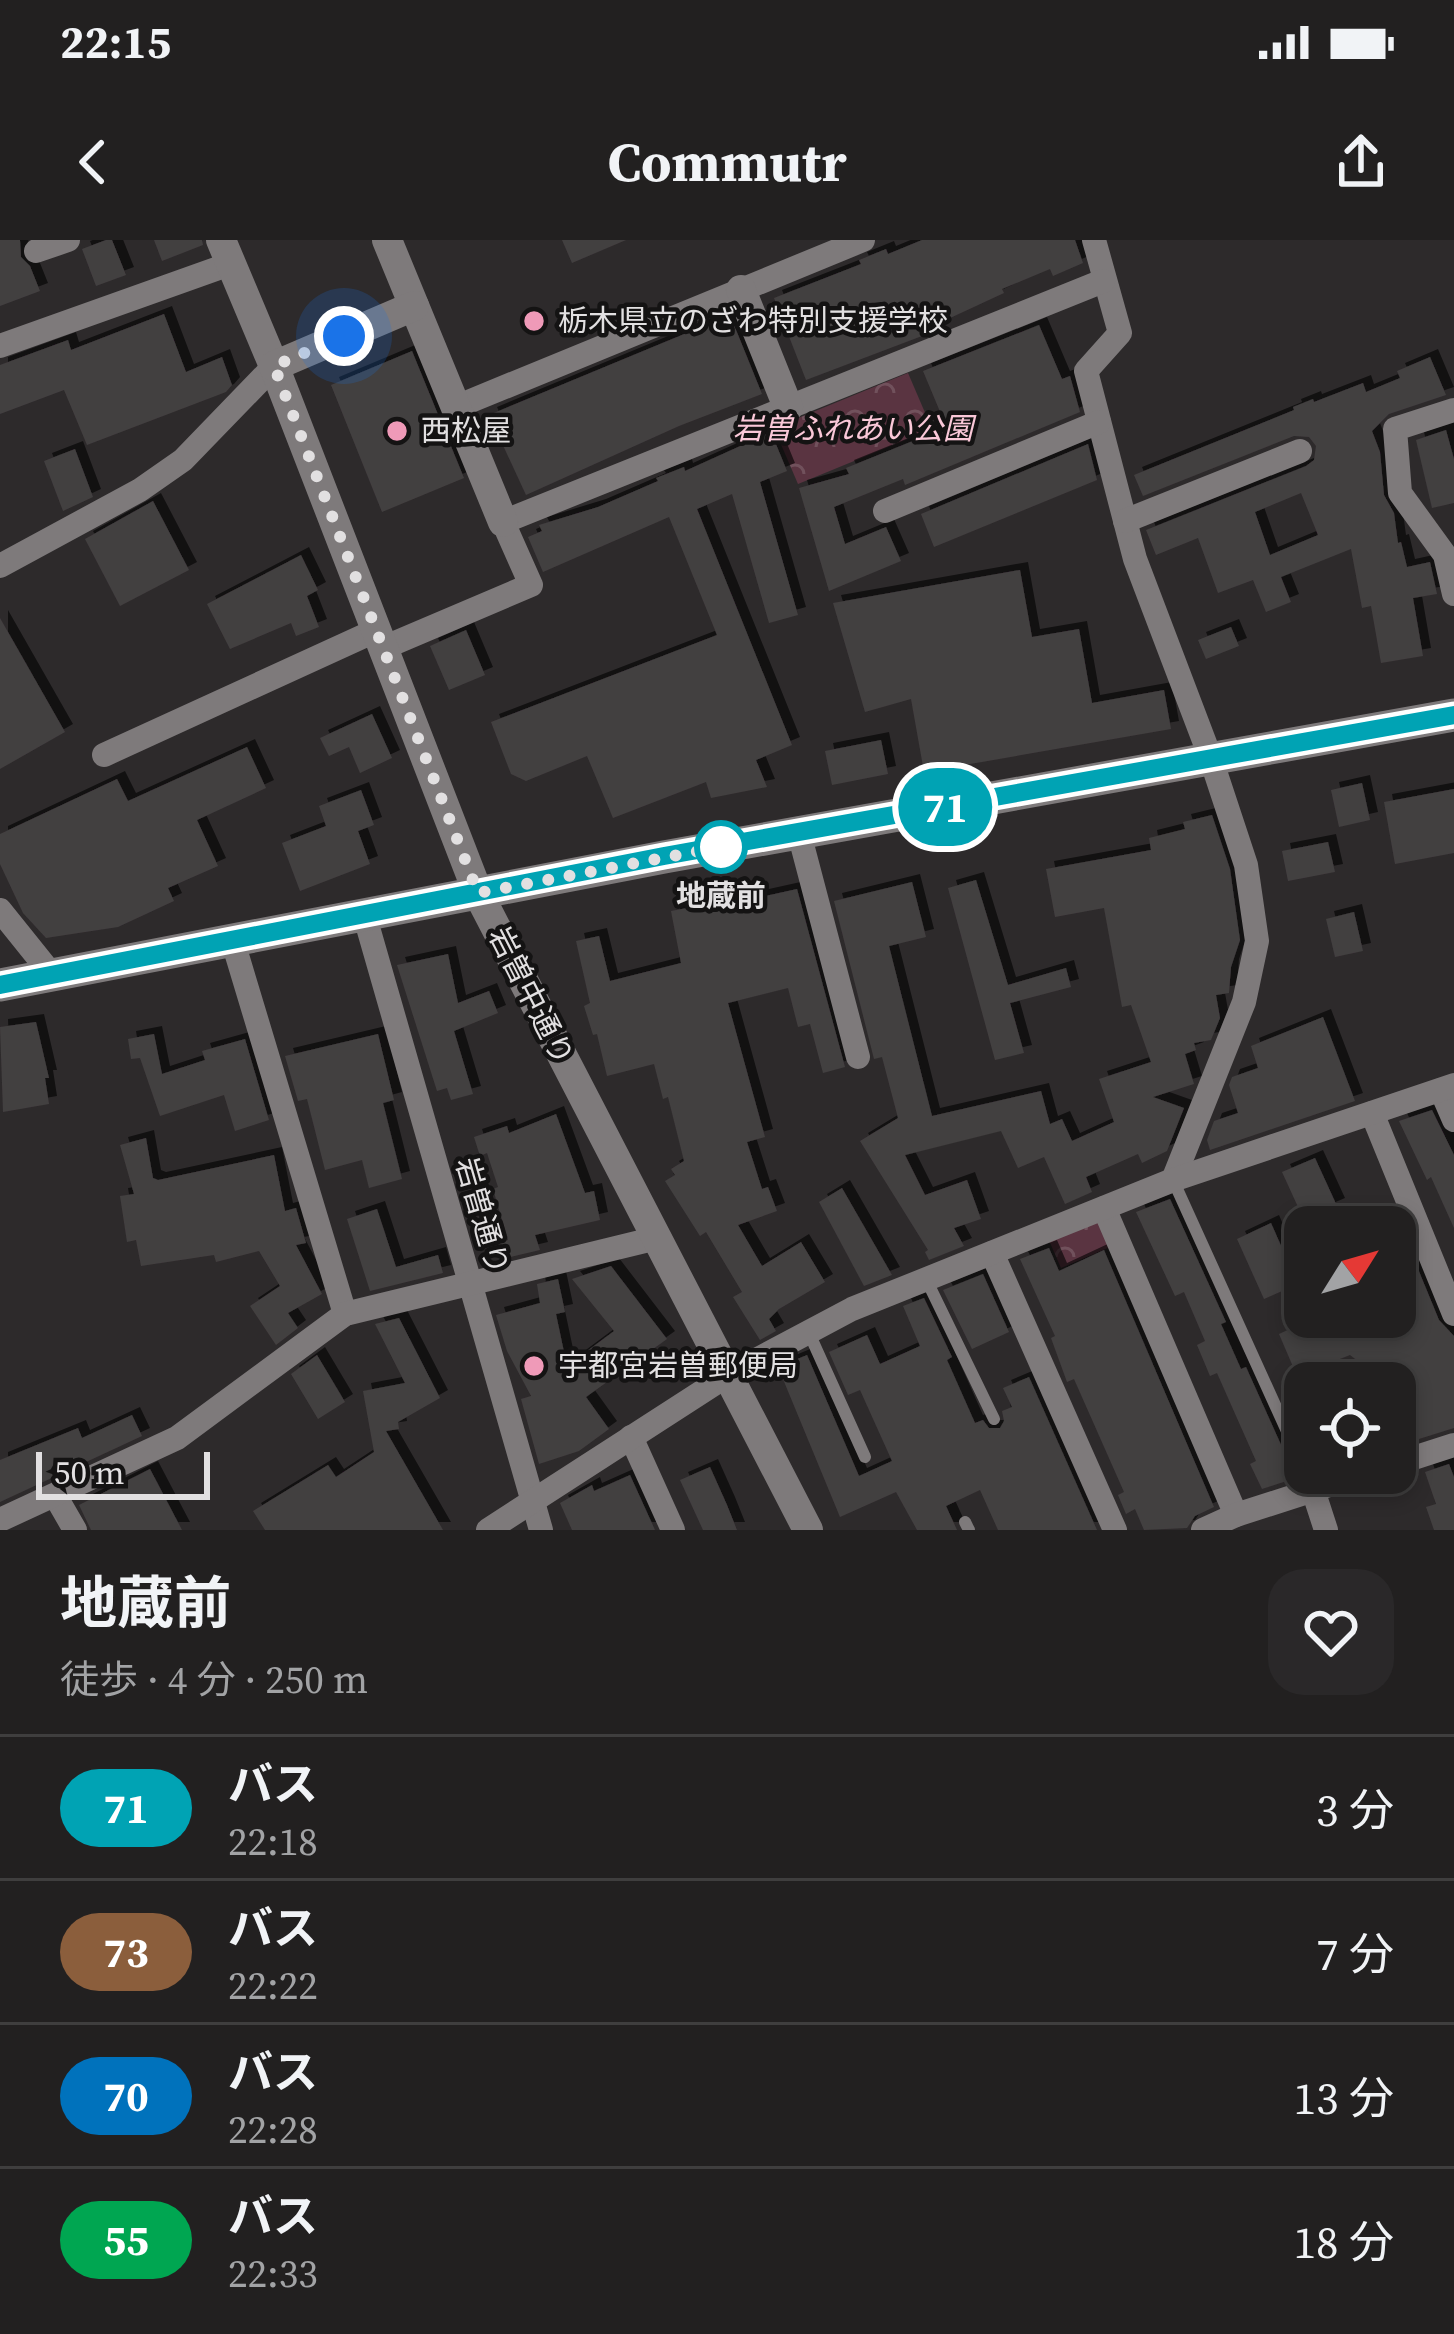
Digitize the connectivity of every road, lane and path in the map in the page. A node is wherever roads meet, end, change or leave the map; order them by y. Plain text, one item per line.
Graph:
1 (68, 240) edge
2 (387, 240) edge
3 (863, 240) edge
4 (1094, 240) edge
5 (36, 251) dead end
6 (225, 252) edge
7 (1103, 281) junction
8 (741, 290) junction
9 (414, 306) junction
10 (0, 346) edge
11 (274, 366) junction
12 (456, 407) junction
13 (788, 407) junction
14 (1454, 410) edge
15 (1099, 422) junction
16 (1300, 451) dead end
17 (885, 511) dead end
18 (1125, 521) junction
19 (503, 522) junction
20 (0, 566) edge
21 (1454, 594) edge
22 (380, 639) junction
23 (1454, 715) edge
24 (104, 755) dead end
25 (1211, 759) junction
26 (799, 833) junction
27 (478, 893) junction
28 (0, 910) edge
29 (365, 917) junction
30 (233, 942) junction
31 (53, 976) junction
32 (0, 986) edge
33 (858, 1057) dead end
34 (1448, 1088) edge
35 (1372, 1113) junction
36 (1454, 1120) edge
37 (1174, 1180) junction
38 (1104, 1208) junction
39 (657, 1238) junction
40 (992, 1253) junction
41 (926, 1280) junction
42 (469, 1281) junction
43 (345, 1314) junction
44 (1454, 1314) edge
45 (808, 1330) junction
46 (728, 1375) junction
47 (994, 1419) dead end
48 (1284, 1425) edge
49 (631, 1437) junction
50 (1454, 1445) edge
51 (866, 1457) dead end
52 (1416, 1457) edge
53 (1284, 1490) edge
54 (1314, 1494) edge
55 (56, 1497) junction
56 (531, 1502) junction
57 (1236, 1514) junction
58 (0, 1520) edge
59 (74, 1530) edge
60 (488, 1530) edge
61 (541, 1530) edge
62 (674, 1530) edge
63 (808, 1530) edge
64 (1115, 1530) edge
65 (1204, 1530) edge
66 (1326, 1530) edge

1 - 5 street
2 - 9 street
3 - 8 street
4 - 7 street
6 - 10 street
6 - 11 street, 岩曽中通り
7 - 13 street
7 - 15 street
8 - 12 street
8 - 13 street
9 - 11 street
9 - 12 street
11 - 20 street
11 - 22 street, 岩曽中通り
12 - 19 street
13 - 19 street
14 - 21 street
15 - 17 street
15 - 18 street
16 - 18 street
18 - 25 street
19 - 22 street
22 - 24 street
22 - 27 street, 岩曽中通り
23 - 25 main road
25 - 26 main road
25 - 37 street
26 - 27 main road
26 - 33 street
27 - 29 main road
27 - 39 street, 岩曽中通り
28 - 31 street
29 - 30 main road
29 - 42 street, 岩曽通り
30 - 31 main road
30 - 43 street
31 - 32 main road
34 - 35 street
34 - 36 street
35 - 37 street
35 - 44 street
37 - 38 street
37 - 48 lane
38 - 40 street
38 - 57 street
39 - 42 street
39 - 46 street, 岩曽中通り
40 - 41 street
40 - 64 street
41 - 45 street
41 - 47 lane
42 - 43 street
42 - 56 street, 岩曽通り
43 - 55 street
45 - 46 street
45 - 51 lane
46 - 49 street
46 - 63 street, 岩曽中通り
49 - 56 street
49 - 62 street
50 - 52 street
53 - 57 street
54 - 66 street
55 - 58 street
55 - 59 street
56 - 60 street
56 - 61 street, 岩曽通り
57 - 65 street

